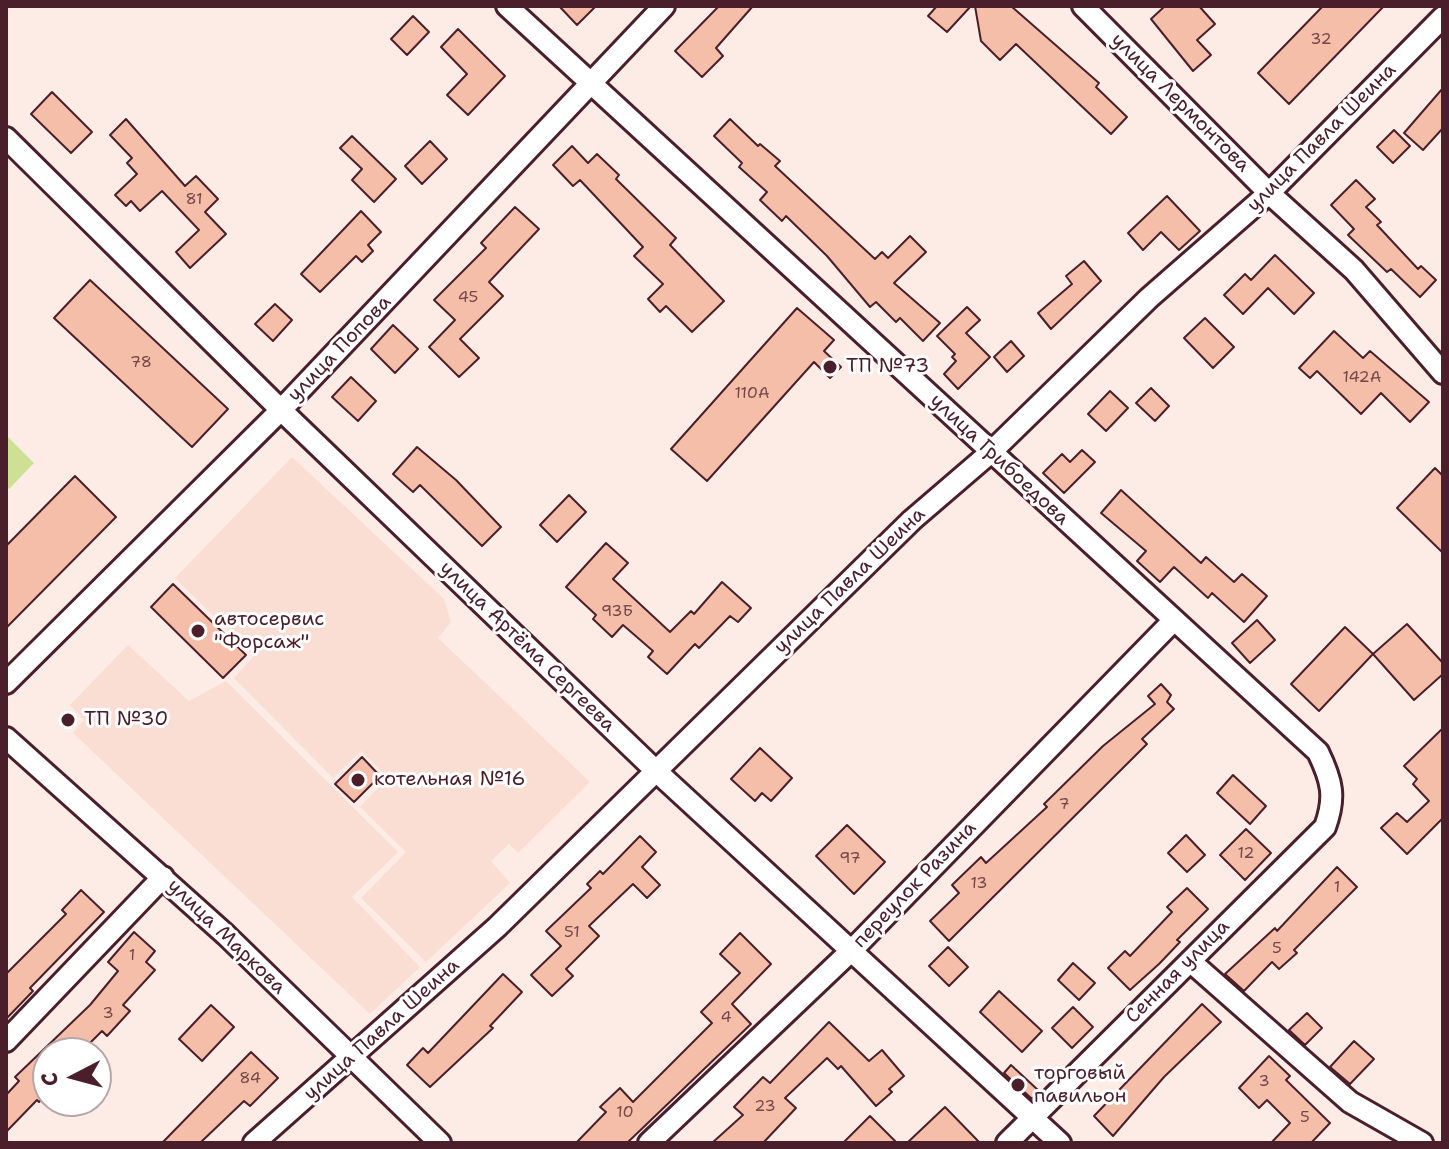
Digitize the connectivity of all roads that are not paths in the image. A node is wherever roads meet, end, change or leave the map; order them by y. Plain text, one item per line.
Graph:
1 (507, 6) edge
2 (664, 6) edge
3 (1083, 6) edge
4 (1443, 17) edge
5 (590, 84) junction
6 (6, 138) edge
7 (1269, 193) junction
8 (1443, 373) edge
9 (281, 410) junction
10 (990, 453) junction
11 (1174, 620) junction
12 (6, 683) edge
13 (6, 738) edge
14 (655, 770) junction
15 (1334, 793) joint
16 (163, 877) junction
17 (853, 949) junction
18 (1190, 961) junction
19 (6, 1041) edge
20 (352, 1058) junction
21 (1033, 1116) junction
22 (254, 1143) edge
23 (440, 1143) edge
24 (649, 1143) edge
25 (1007, 1143) edge
26 (1060, 1143) edge
27 (1422, 1143) edge

1 - 5 street, улица Грибоедова
2 - 5 street, улица Попова
3 - 7 street, улица Лермонтова
4 - 7 street, улица Павла Шеина
5 - 9 street, улица Попова
5 - 10 street, улица Грибоедова
6 - 9 street, улица Артёма Сергеева
7 - 8 street, улица Лермонтова
7 - 10 street, улица Павла Шеина
9 - 12 street, улица Попова
9 - 14 street, улица Артёма Сергеева
10 - 11 street, улица Грибоедова
10 - 14 street, улица Павла Шеина
11 - 15 street, улица Грибоедова
11 - 17 street, переулок Разина
13 - 16 street, улица Маркова
14 - 17 street, улица Артёма Сергеева
14 - 20 street, улица Павла Шеина
15 - 18 street, Сенная улица
16 - 19 street
16 - 20 street, улица Маркова
17 - 21 street, улица Артёма Сергеева
17 - 24 street, переулок Разина
18 - 21 street, Сенная улица
18 - 27 street
20 - 22 street, улица Павла Шеина
20 - 23 street, улица Маркова
21 - 25 street, Сенная улица
21 - 26 street, улица Артёма Сергеева

